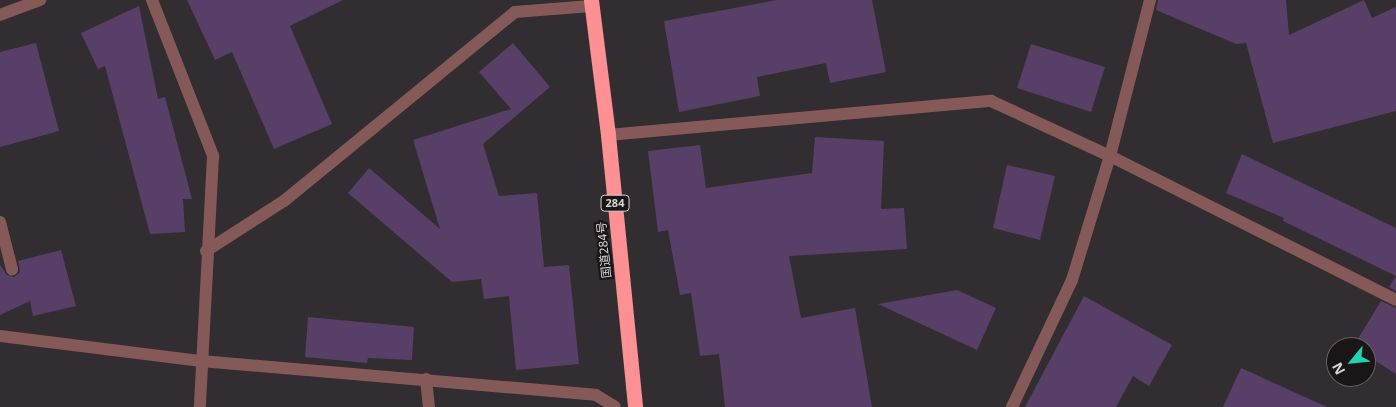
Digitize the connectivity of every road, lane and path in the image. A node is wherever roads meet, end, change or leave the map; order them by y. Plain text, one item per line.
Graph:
1 (40, 0) edge
2 (152, 0) edge
3 (1150, 0) edge
4 (591, 3) edge
5 (0, 15) edge
6 (608, 135) junction
7 (1110, 156) junction
8 (0, 222) edge
9 (206, 251) junction
10 (12, 269) dead end
11 (1396, 300) edge
12 (0, 336) edge
13 (201, 361) junction
14 (426, 379) junction
15 (200, 407) edge
16 (429, 407) edge
17 (615, 407) edge
18 (634, 407) edge
19 (1012, 407) edge

1 - 5 street
2 - 9 street
3 - 7 street
4 - 6 highway, 国道284号 / 284
4 - 9 street
6 - 7 street
6 - 18 highway, 国道284号 / 284
7 - 11 street
7 - 19 street
8 - 10 street
9 - 13 street
12 - 13 street
13 - 14 street
13 - 15 street
14 - 16 street
14 - 17 street

